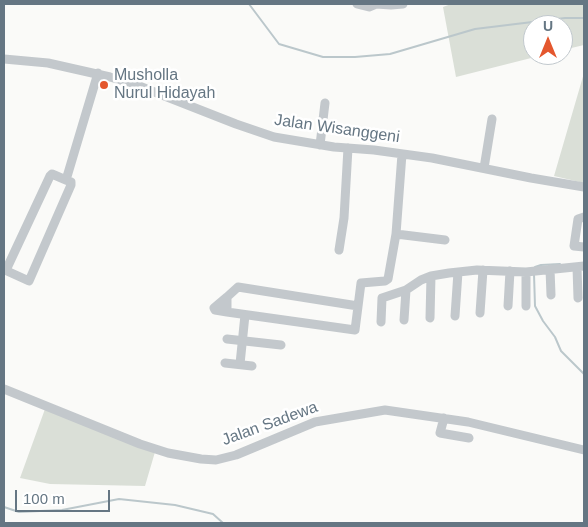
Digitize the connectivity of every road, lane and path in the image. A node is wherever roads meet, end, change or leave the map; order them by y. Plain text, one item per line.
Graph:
1 (357, 4) edge
2 (380, 4) edge
3 (402, 4) edge
4 (4, 59) edge
5 (98, 73) junction
6 (325, 103) dead end
7 (492, 119) dead end
8 (320, 145) junction
9 (348, 148) junction
10 (402, 154) junction
11 (484, 168) junction
12 (66, 180) junction
13 (584, 187) edge
14 (584, 217) edge
15 (396, 234) junction
16 (445, 240) dead end
17 (584, 247) edge
18 (339, 250) dead end
19 (581, 267) edge
20 (546, 269) junction
21 (483, 270) junction
22 (458, 272) junction
23 (510, 272) junction
24 (528, 272) junction
25 (431, 276) junction
26 (406, 290) junction
27 (551, 296) dead end
28 (227, 297) junction
29 (578, 298) dead end
30 (358, 306) junction
31 (508, 306) dead end
32 (526, 306) dead end
33 (227, 312) junction
34 (480, 314) dead end
35 (245, 315) junction
36 (456, 316) dead end
37 (430, 318) dead end
38 (404, 320) dead end
39 (380, 322) dead end
40 (227, 338) dead end
41 (242, 340) junction
42 (282, 345) dead end
43 (225, 363) dead end
44 (240, 364) junction
45 (252, 366) dead end
46 (4, 389) edge
47 (444, 418) junction
48 (469, 438) dead end
49 (584, 450) edge

1 - 2 street
2 - 3 street
4 - 5 street, Jalan Wisanggeni
5 - 8 street, Jalan Wisanggeni
5 - 12 street
6 - 8 street
7 - 11 street
8 - 9 street, Jalan Wisanggeni
9 - 10 street, Jalan Wisanggeni
9 - 18 street
10 - 11 street, Jalan Wisanggeni
10 - 15 street
11 - 13 street, Jalan Wisanggeni
12 - 12 street
14 - 17 street
15 - 16 street
15 - 30 street
19 - 20 street
19 - 29 street
20 - 24 street
20 - 27 street
21 - 22 street
21 - 23 street
21 - 34 street
22 - 25 street
22 - 36 street
23 - 24 street
23 - 31 street
24 - 32 street
25 - 26 street
25 - 37 street
26 - 38 street
26 - 39 street
28 - 30 street
28 - 33 street
28 - 33 street
30 - 35 street
33 - 35 street
35 - 41 street
40 - 41 street
41 - 42 street
41 - 44 street
43 - 44 street
44 - 45 street
46 - 47 street, Jalan Sadewa
47 - 48 street
47 - 49 street, Jalan Sadewa

